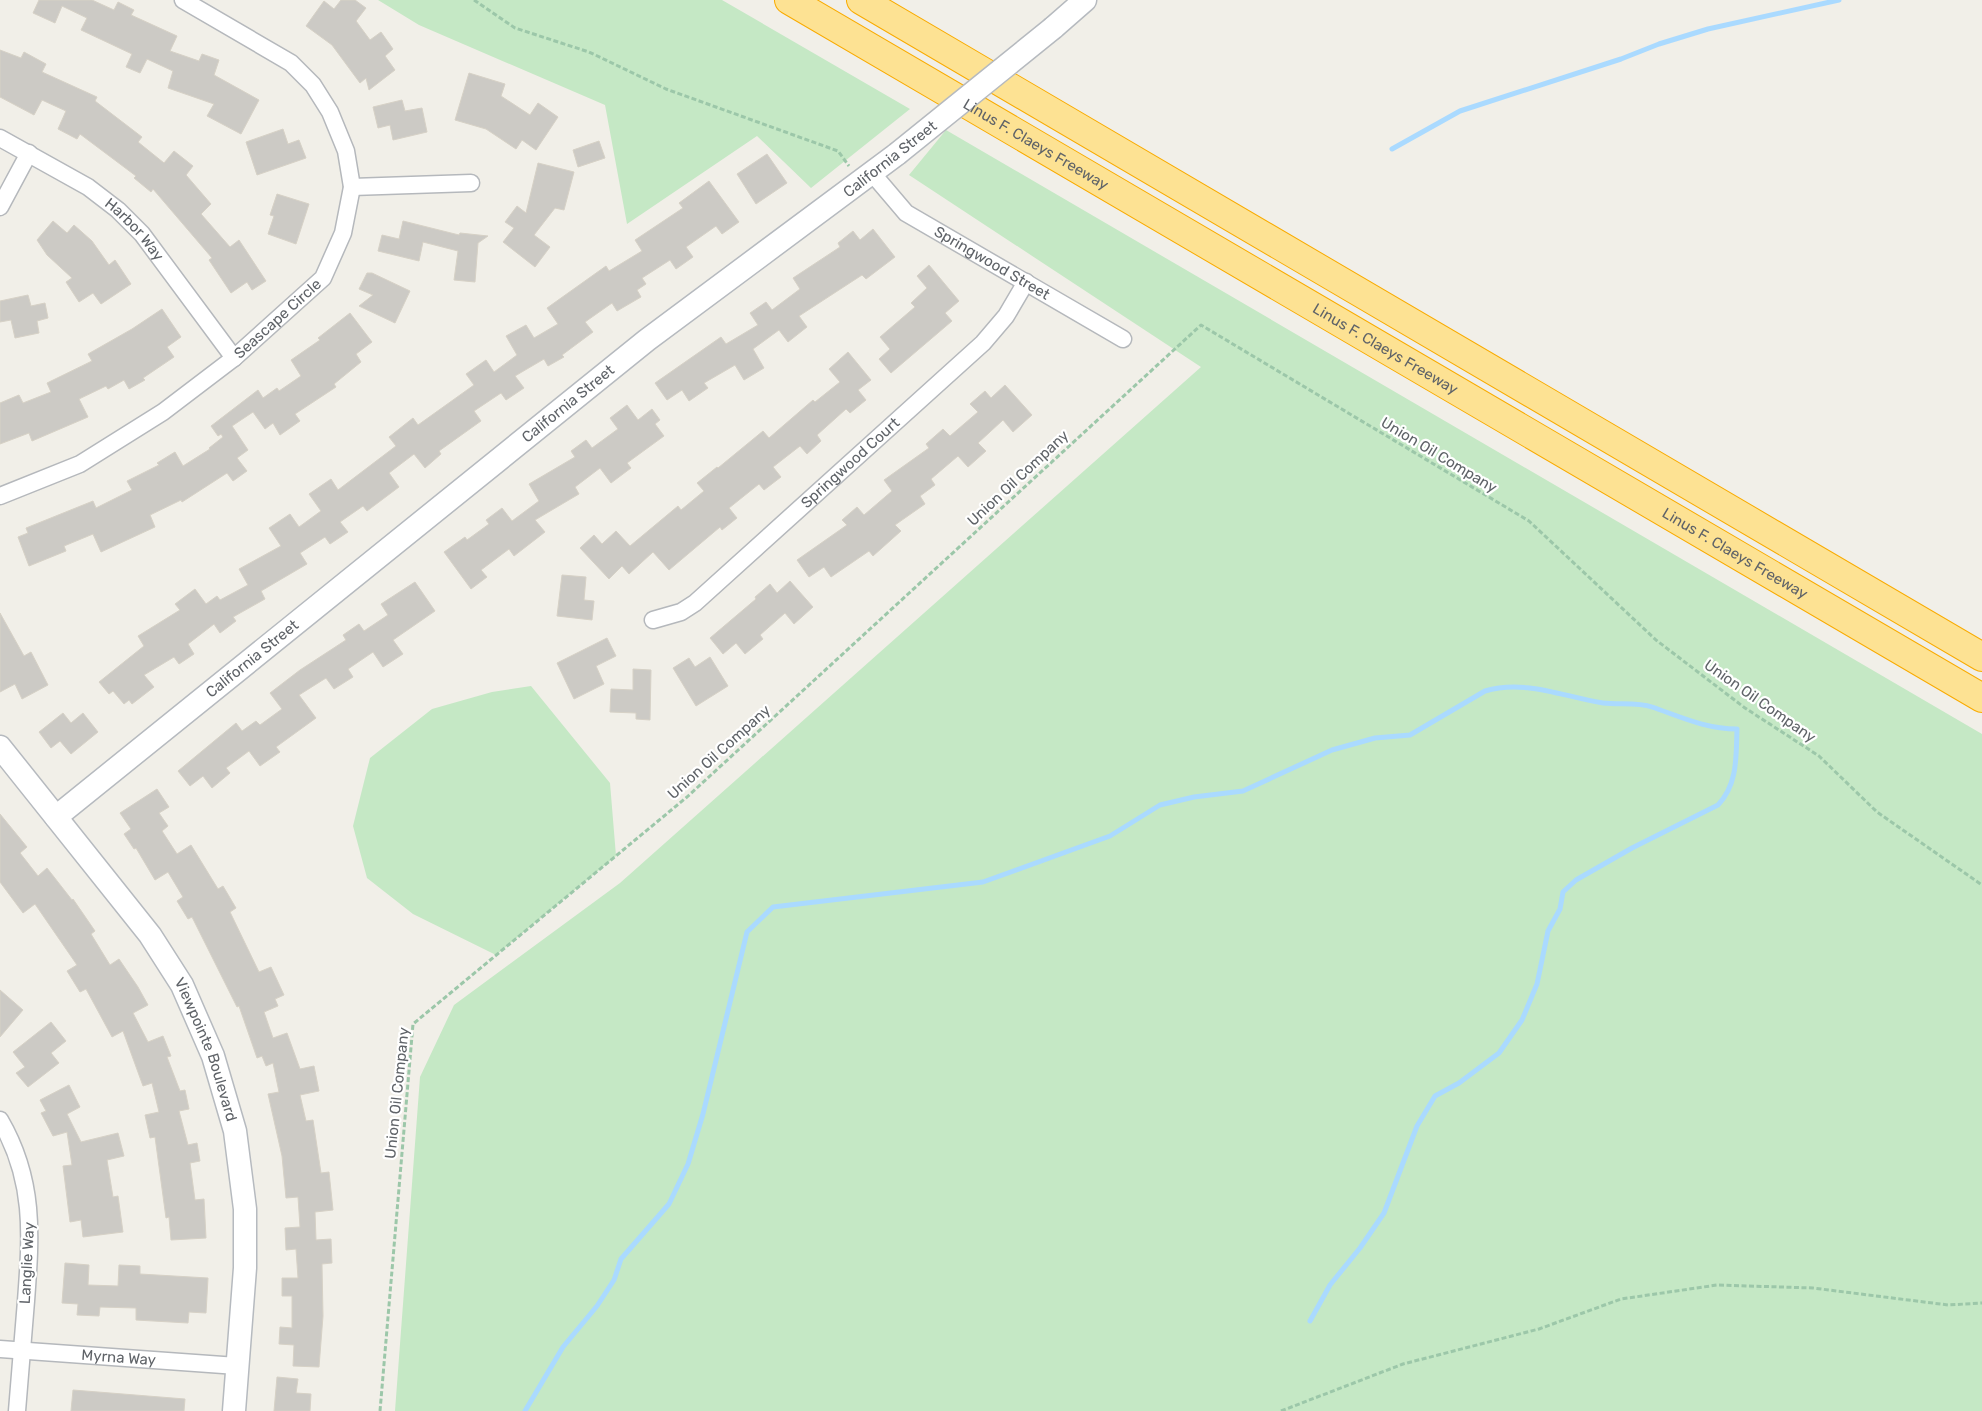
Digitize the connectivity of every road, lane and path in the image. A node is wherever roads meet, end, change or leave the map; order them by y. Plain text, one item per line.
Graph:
1 (183, 0) edge
2 (474, 0) edge
3 (789, 0) edge
4 (861, 0) edge
5 (1086, 0) edge
6 (0, 138) edge
7 (29, 153) junction
8 (866, 177) junction
9 (471, 183) dead end
10 (352, 187) junction
11 (0, 207) edge
12 (1026, 282) junction
13 (1123, 339) dead end
14 (234, 358) junction
15 (0, 496) edge
16 (653, 620) dead end
17 (1982, 657) edge
18 (1982, 698) edge
19 (0, 747) edge
20 (56, 817) junction
21 (1982, 885) edge
22 (0, 1120) edge
23 (1982, 1303) edge
24 (0, 1349) edge
25 (22, 1350) junction
26 (237, 1366) junction
27 (17, 1411) edge
28 (234, 1411) edge
29 (380, 1411) edge
30 (1281, 1411) edge

1 - 10 street, Seascape Circle
2 - 8 path
3 - 18 highway, Linus F. Claeys Freeway
4 - 17 highway
5 - 8 street, California Street, bridge
6 - 7 street, Harbor Way
7 - 11 street
7 - 14 street, Harbor Way
8 - 12 street, Springwood Street
8 - 20 street, California Street
9 - 10 street
10 - 14 street, Seascape Circle
12 - 13 street, Springwood Street
12 - 16 street, Springwood Court
14 - 15 street, Seascape Circle
19 - 20 street, Viewpointe Boulevard
20 - 26 street, Viewpointe Boulevard
21 - 29 path, Union Oil Company
22 - 25 street, Langlie Way
23 - 30 path
24 - 25 street, Myrna Way
25 - 26 street, Myrna Way
25 - 27 street, Langlie Way
26 - 28 street, Viewpointe Boulevard

